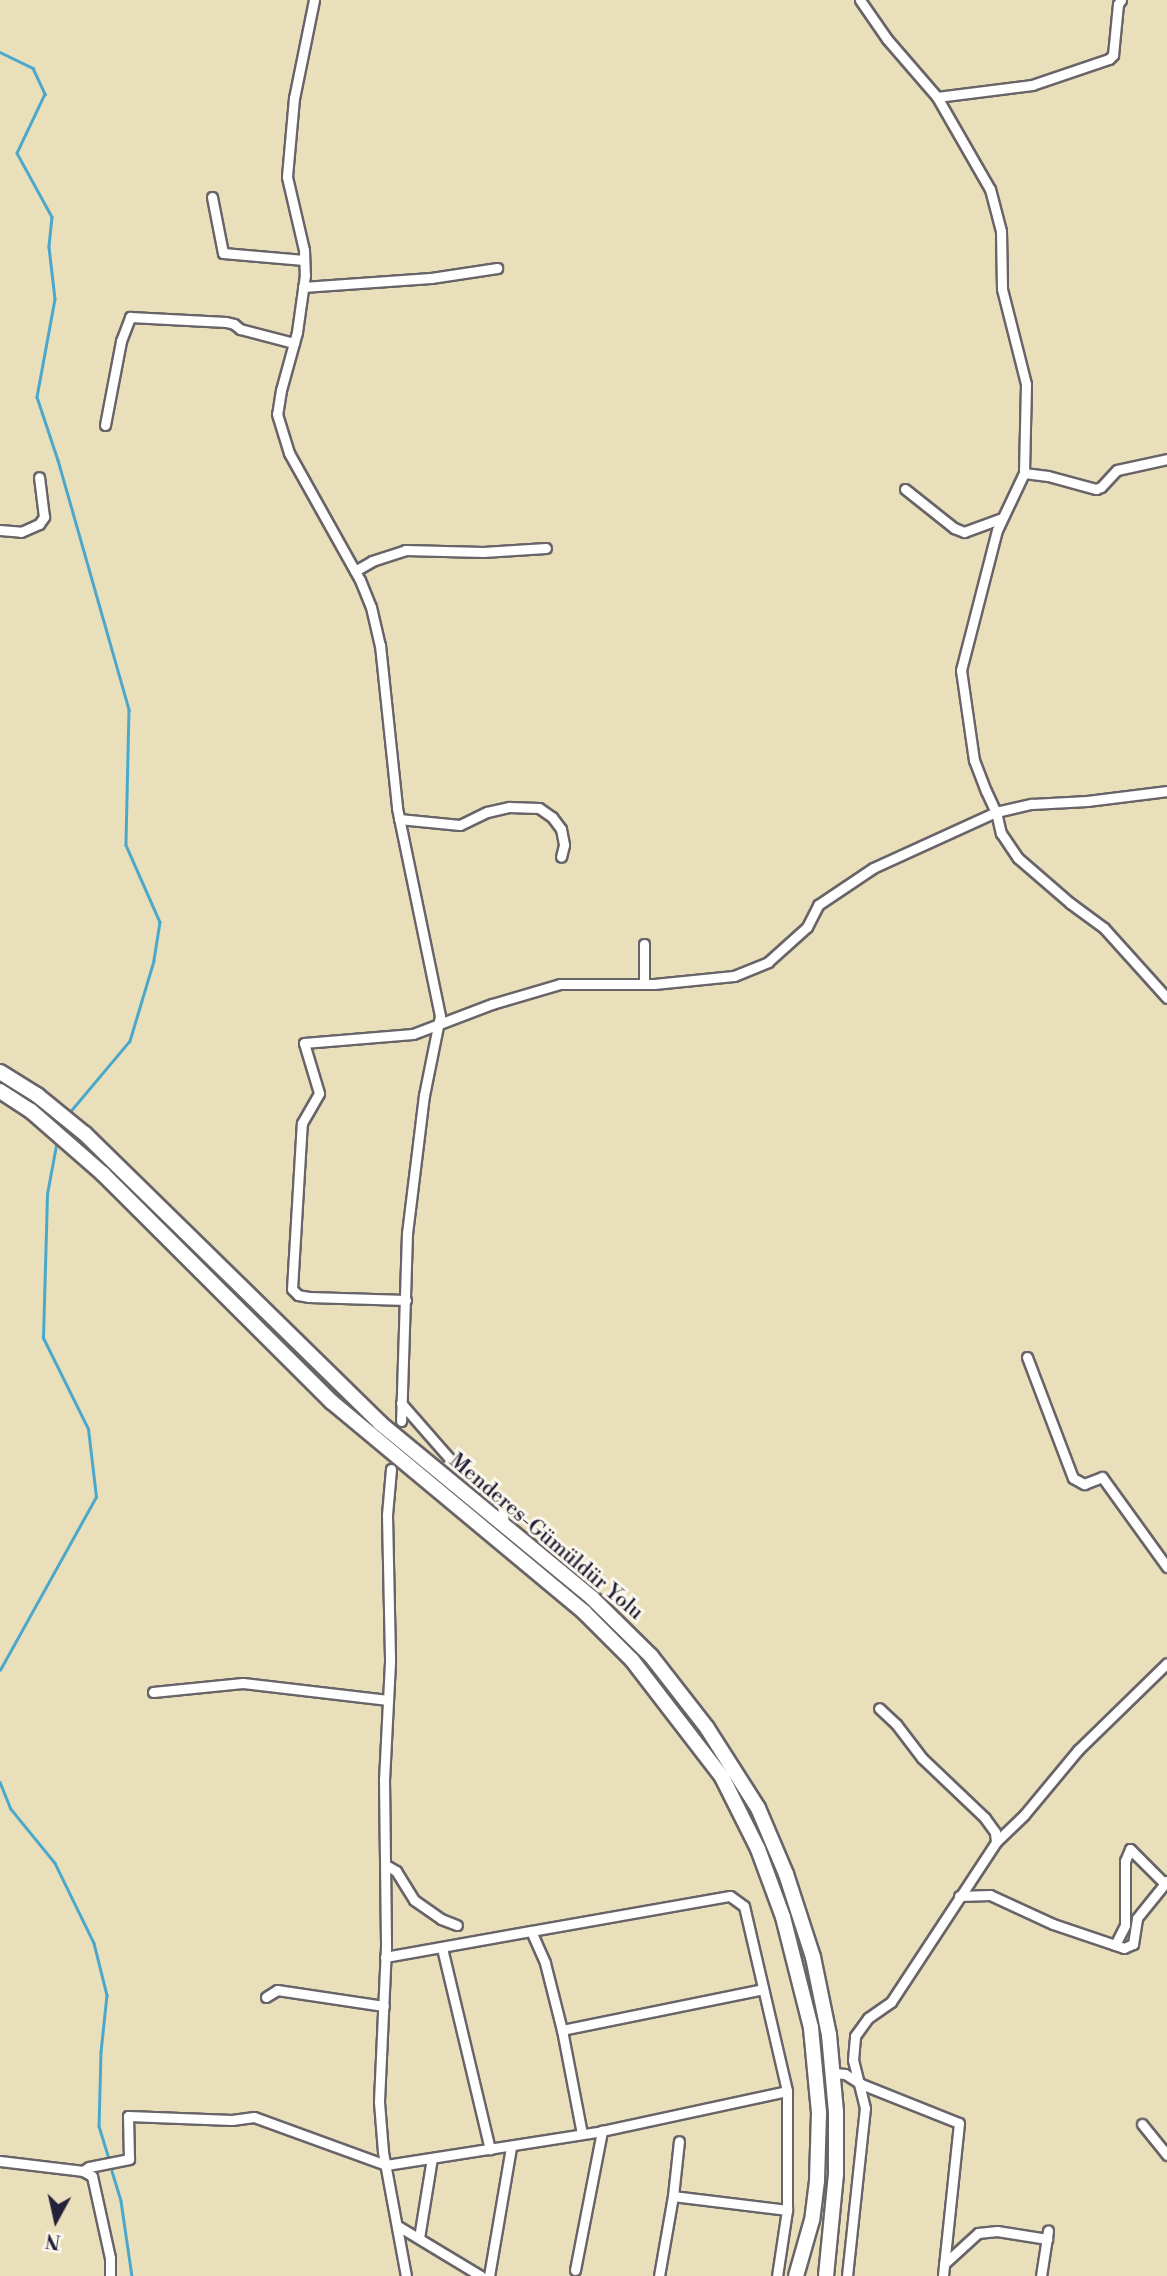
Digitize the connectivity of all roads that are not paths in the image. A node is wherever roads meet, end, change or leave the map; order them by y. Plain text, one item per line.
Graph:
1 (314, 0) edge
2 (860, 0) edge
3 (1121, 0) edge
4 (937, 97) junction
5 (212, 197) dead end
6 (304, 260) junction
7 (497, 268) dead end
8 (303, 287) junction
9 (294, 342) junction
10 (105, 425) dead end
11 (1167, 458) edge
12 (1024, 473) junction
13 (39, 477) dead end
14 (905, 489) dead end
15 (1002, 518) junction
16 (0, 530) edge
17 (546, 548) dead end
18 (355, 571) junction
19 (1167, 791) edge
20 (996, 812) junction
21 (399, 819) junction
22 (561, 857) dead end
23 (644, 944) dead end
24 (644, 984) junction
25 (1167, 998) edge
26 (439, 1026) junction
27 (0, 1072) edge
28 (0, 1091) edge
29 (406, 1300) junction
30 (1027, 1357) dead end
31 (401, 1403) junction
32 (401, 1421) dead end
33 (391, 1469) dead end
34 (504, 1525) junction
35 (1167, 1567) edge
36 (1167, 1663) edge
37 (153, 1692) dead end
38 (388, 1700) junction
39 (879, 1708) dead end
40 (996, 1842) junction
41 (386, 1865) junction
42 (1166, 1883) edge
43 (959, 1896) junction
44 (457, 1925) dead end
45 (531, 1931) junction
46 (1115, 1945) junction
47 (442, 1948) junction
48 (385, 1958) junction
49 (763, 1989) junction
50 (266, 1997) dead end
51 (383, 2006) junction
52 (562, 2030) junction
53 (834, 2073) junction
54 (861, 2084) junction
55 (787, 2091) junction
56 (1142, 2124) dead end
57 (602, 2131) junction
58 (582, 2134) junction
59 (679, 2141) dead end
60 (511, 2147) junction
61 (490, 2149) junction
62 (1167, 2155) edge
63 (432, 2158) junction
64 (0, 2161) edge
65 (386, 2165) junction
66 (83, 2171) junction
67 (673, 2196) junction
68 (787, 2210) junction
69 (398, 2226) junction
70 (419, 2238) junction
71 (944, 2264) junction
72 (575, 2270) dead end
73 (110, 2276) edge
74 (406, 2276) edge
75 (481, 2276) edge
76 (489, 2276) edge
77 (659, 2276) edge
78 (777, 2276) edge
79 (796, 2276) edge
80 (826, 2276) edge
81 (847, 2276) edge
82 (943, 2276) edge
83 (1041, 2276) edge

1 - 6 street
2 - 4 street
3 - 4 street
4 - 12 street
5 - 6 street
6 - 8 street
7 - 8 street
8 - 9 street
9 - 10 street
9 - 18 street
11 - 12 street
12 - 15 street
13 - 16 street
14 - 15 street
15 - 20 street
17 - 18 street
18 - 21 street
19 - 20 street
20 - 24 street
20 - 25 street
21 - 22 street
21 - 26 street
23 - 24 street
24 - 26 street
26 - 29 street
26 - 29 street
27 - 34 main road, Menderes-Gümüldür Yolu
28 - 79 main road, Menderes-Gümüldür Yolu
29 - 31 street
30 - 35 street
31 - 32 street
31 - 34 street
33 - 38 street
34 - 53 main road, Menderes-Gümüldür Yolu
36 - 40 street
37 - 38 street
38 - 41 street
39 - 40 street
40 - 43 street
41 - 44 street
41 - 48 street
42 - 46 street
42 - 46 street
43 - 46 street
43 - 54 street
45 - 47 street
45 - 49 street
45 - 52 street
47 - 48 street
47 - 61 street
48 - 51 street
49 - 52 street
49 - 55 street
50 - 51 street
51 - 65 street
52 - 58 street
53 - 54 street
53 - 80 main road, Menderes-Gümüldür Yolu
54 - 71 street
54 - 81 street
55 - 57 street
55 - 68 street
56 - 62 street
57 - 58 street
57 - 72 street
58 - 60 street
59 - 67 street
60 - 61 street
60 - 76 street
61 - 63 street
63 - 65 street
63 - 70 street
64 - 66 street
65 - 66 street
65 - 69 street
66 - 73 street
67 - 68 street
67 - 77 street
68 - 78 street
69 - 70 street
69 - 74 street
70 - 75 street
71 - 82 street
71 - 83 street

